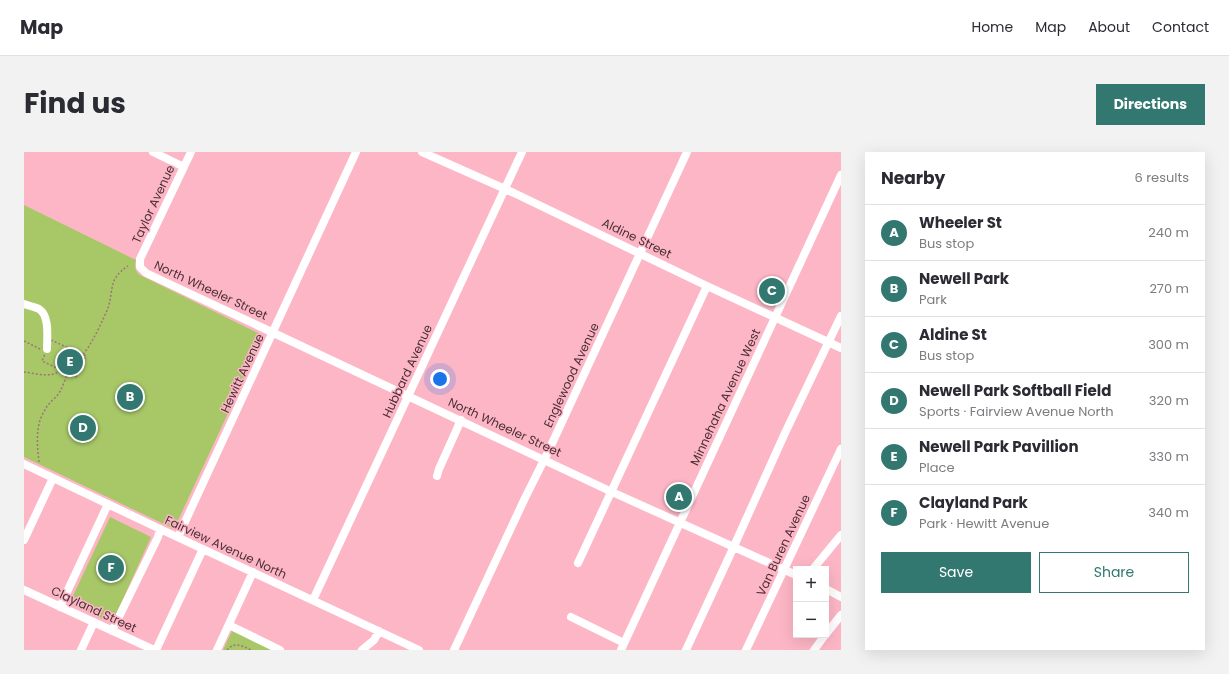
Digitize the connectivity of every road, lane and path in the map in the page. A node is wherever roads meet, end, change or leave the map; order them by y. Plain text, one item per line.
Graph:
1 (153, 152) edge
2 (191, 152) edge
3 (356, 152) edge
4 (422, 152) edge
5 (522, 152) edge
6 (687, 152) edge
7 (184, 167) junction
8 (841, 176) edge
9 (504, 189) junction
10 (640, 253) junction
11 (128, 266) dead end
12 (140, 267) joint
13 (707, 286) junction
14 (24, 304) edge
15 (841, 316) edge
16 (775, 317) junction
17 (274, 332) junction
18 (24, 341) edge
19 (829, 342) junction
20 (841, 348) edge
21 (46, 351) junction
22 (82, 354) junction
23 (60, 370) junction
24 (24, 372) edge
25 (68, 373) junction
26 (409, 395) junction
27 (461, 420) junction
28 (841, 449) edge
29 (544, 459) junction
30 (39, 462) dead end
31 (24, 464) edge
32 (437, 476) dead end
33 (53, 478) junction
34 (612, 492) junction
35 (108, 504) junction
36 (679, 522) junction
37 (27, 527) edge
38 (160, 529) junction
39 (841, 535) edge
40 (178, 537) junction
41 (24, 540) edge
42 (734, 547) junction
43 (203, 549) junction
44 (578, 563) dead end
45 (815, 566) edge
46 (785, 570) junction
47 (253, 572) junction
48 (793, 574) edge
49 (24, 590) edge
50 (829, 591) edge
51 (841, 597) edge
52 (313, 600) junction
53 (60, 607) junction
54 (841, 615) edge
55 (571, 617) dead end
56 (94, 622) junction
57 (229, 625) junction
58 (112, 631) junction
59 (379, 631) junction
60 (829, 631) edge
61 (824, 638) edge
62 (622, 646) edge
63 (81, 650) edge
64 (155, 650) edge
65 (217, 650) edge
66 (228, 650) edge
67 (251, 650) edge
68 (280, 650) edge
69 (362, 650) edge
70 (420, 650) edge
71 (454, 650) edge
72 (686, 650) edge
73 (746, 650) edge
74 (814, 650) edge

1 - 7 street
2 - 7 street, Taylor Avenue
3 - 17 street, Hewitt Avenue
4 - 9 street, Aldine Street
5 - 9 street, Hubbard Avenue
6 - 10 street, Englewood Avenue
7 - 12 street, Taylor Avenue
8 - 16 street, Minnehaha Avenue West
9 - 10 street, Aldine Street
9 - 26 street, Hubbard Avenue
10 - 13 street, Aldine Street
10 - 29 street, Englewood Avenue
11 - 22 path
12 - 17 street, North Wheeler Street
13 - 16 street, Aldine Street
13 - 34 street
14 - 21 street
15 - 19 street
16 - 19 street, Aldine Street
16 - 36 street, Minnehaha Avenue West
17 - 26 street, North Wheeler Street
17 - 40 street, Hewitt Avenue
18 - 21 path
19 - 20 street, Aldine Street
19 - 42 street
21 - 22 path
21 - 23 path
22 - 25 path
23 - 24 path
23 - 25 path
25 - 30 path
26 - 27 street, North Wheeler Street
26 - 52 street, Hubbard Avenue
27 - 29 street, North Wheeler Street
27 - 32 street
28 - 46 street, Van Buren Avenue
29 - 34 street, North Wheeler Street
29 - 71 street, Englewood Avenue
31 - 33 street, Fairview Avenue North
33 - 35 street, Fairview Avenue North
33 - 37 street
34 - 36 street, North Wheeler Street
34 - 44 street
35 - 38 street, Fairview Avenue North
35 - 53 street
36 - 42 street, North Wheeler Street
36 - 62 street, Minnehaha Avenue West
37 - 41 street
38 - 40 street, Fairview Avenue North
38 - 58 street
39 - 45 street
40 - 43 street, Fairview Avenue North
42 - 46 street, North Wheeler Street
42 - 72 street
43 - 47 street, Fairview Avenue North
43 - 64 street
46 - 48 street, North Wheeler Street
46 - 73 street, Van Buren Avenue
47 - 52 street, Fairview Avenue North
47 - 57 street
49 - 53 street, Clayland Street
50 - 51 street
52 - 59 street, Fairview Avenue North
53 - 56 street, Clayland Street
54 - 60 street
55 - 62 street
56 - 58 street, Clayland Street
56 - 63 street
57 - 65 street
57 - 68 street
58 - 64 street, Clayland Street
59 - 69 street
59 - 70 street, Fairview Avenue North
61 - 74 street
66 - 67 path

